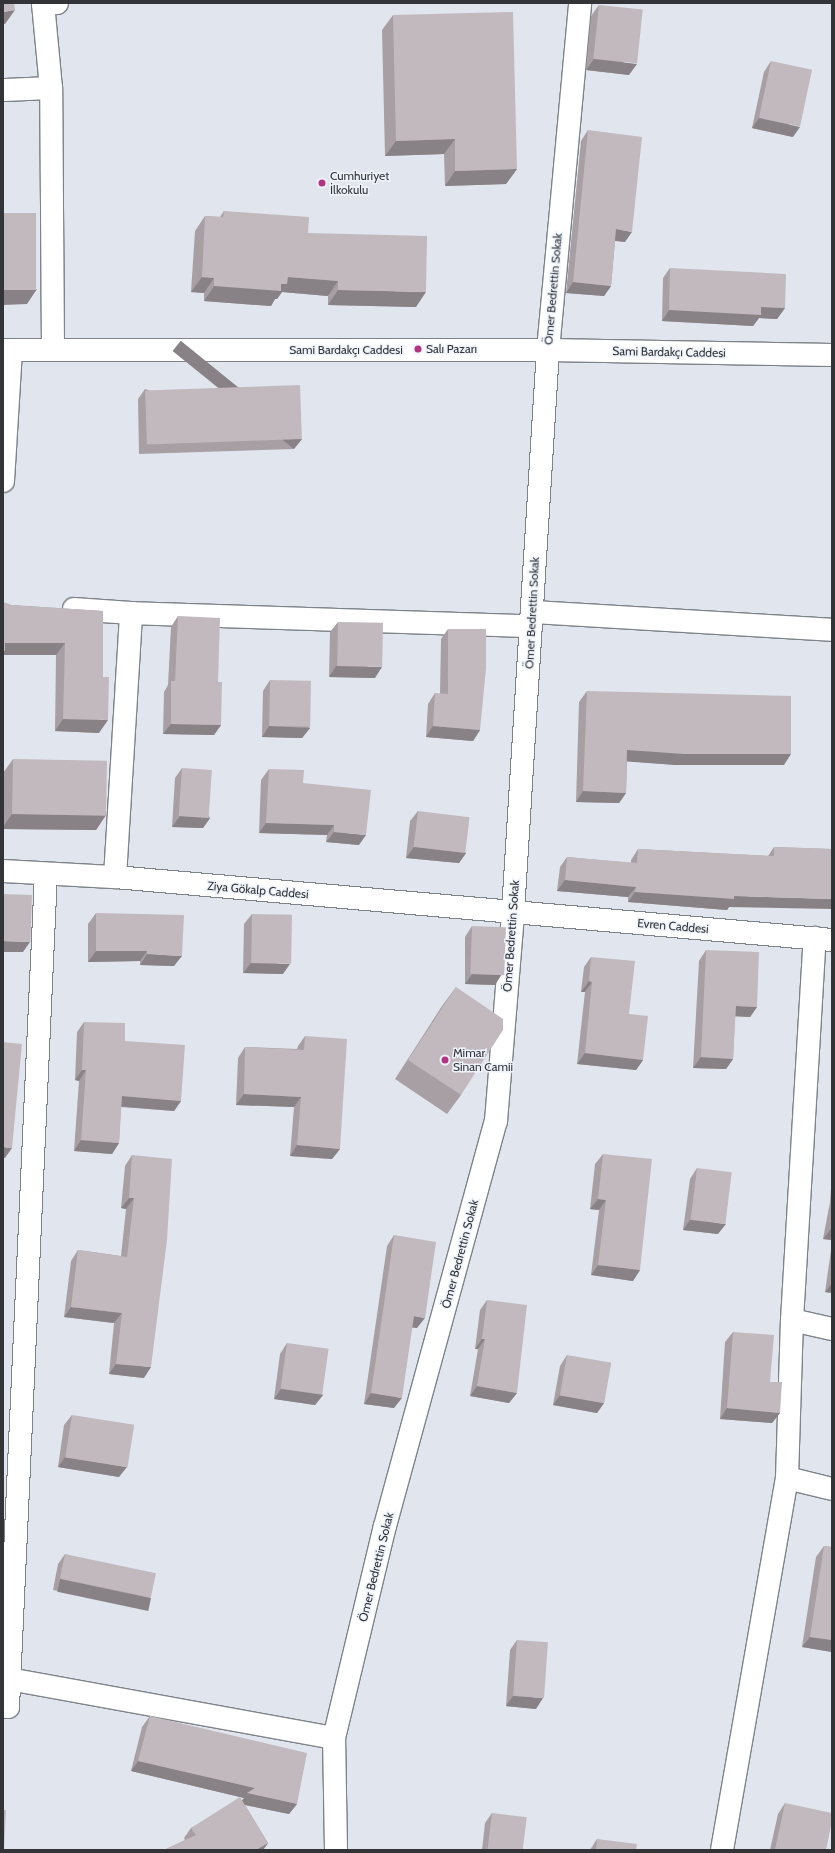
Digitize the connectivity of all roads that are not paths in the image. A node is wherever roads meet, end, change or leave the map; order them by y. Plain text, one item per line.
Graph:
1 (43, 3) edge
2 (57, 3) edge
3 (580, 3) edge
4 (51, 88) junction
5 (3, 90) edge
6 (53, 349) junction
7 (7, 350) edge
8 (548, 350) junction
9 (832, 355) edge
10 (3, 481) edge
11 (51, 608) edge
12 (131, 613) junction
13 (532, 619) junction
14 (832, 630) edge
15 (3, 871) edge
16 (46, 874) junction
17 (115, 877) junction
18 (514, 912) junction
19 (823, 939) edge
20 (792, 1320) junction
21 (832, 1329) edge
22 (11, 1472) edge
23 (787, 1478) junction
24 (832, 1489) edge
25 (9, 1679) junction
26 (3, 1706) edge
27 (334, 1738) junction
28 (336, 1850) edge
29 (722, 1850) edge

1 - 2 street
1 - 4 street
3 - 8 street, Ömer Bedrettin Sokak
4 - 5 street
4 - 6 street
6 - 7 street, Sami Bardakçı Caddesi
6 - 8 street, Sami Bardakçı Caddesi
7 - 10 street
8 - 9 street, Sami Bardakçı Caddesi
8 - 13 street, Ömer Bedrettin Sokak
11 - 12 street
12 - 13 street
12 - 17 street
13 - 14 street
13 - 18 street, Ömer Bedrettin Sokak
15 - 16 street, Ziya Gökalp Caddesi
16 - 17 street, Ziya Gökalp Caddesi
16 - 22 street
17 - 18 street, Ziya Gökalp Caddesi
18 - 19 street, Evren Caddesi
18 - 27 street, Ömer Bedrettin Sokak
19 - 20 street
20 - 21 street
20 - 23 street
22 - 25 street
23 - 24 street
23 - 29 street
25 - 26 street
25 - 27 street
27 - 28 street, Ömer Bedrettin Sokak

